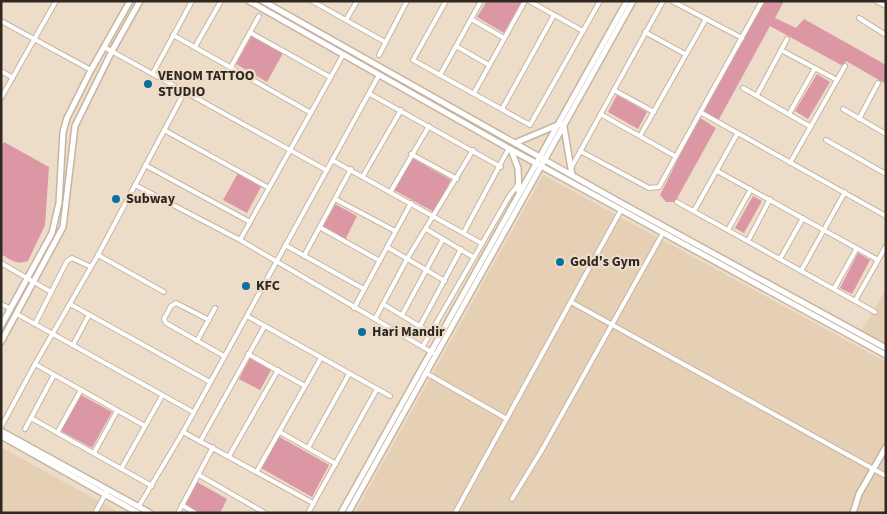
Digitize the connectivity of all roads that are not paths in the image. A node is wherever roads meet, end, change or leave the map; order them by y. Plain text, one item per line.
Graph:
1 (130, 1) edge
2 (140, 1) edge
3 (192, 1) edge
4 (221, 1) edge
5 (249, 1) edge
6 (263, 1) edge
7 (312, 1) edge
8 (357, 1) edge
9 (407, 1) edge
10 (446, 1) edge
11 (481, 1) edge
12 (524, 1) edge
13 (529, 1) edge
14 (627, 1) edge
15 (633, 1) edge
16 (663, 1) edge
17 (672, 1) edge
18 (762, 1) edge
19 (876, 1) edge
20 (53, 2) edge
21 (598, 2) edge
22 (886, 6) edge
23 (554, 15) junction
24 (259, 16) dead end
25 (859, 18) dead end
26 (471, 19) junction
27 (706, 19) junction
28 (346, 20) junction
29 (1, 21) edge
30 (583, 31) junction
31 (645, 32) junction
32 (251, 33) junction
33 (173, 35) junction
34 (886, 35) edge
35 (504, 38) junction
36 (742, 38) junction
37 (34, 39) junction
38 (788, 39) dead end
39 (385, 42) junction
40 (456, 46) junction
41 (104, 47) junction
42 (196, 48) junction
43 (781, 50) junction
44 (112, 51) junction
45 (343, 54) junction
46 (685, 54) junction
47 (379, 55) dead end
48 (489, 65) junction
49 (845, 66) dead end
50 (231, 67) junction
51 (815, 68) junction
52 (91, 70) junction
53 (1, 72) edge
54 (153, 73) junction
55 (440, 74) junction
56 (379, 75) junction
57 (330, 77) junction
58 (13, 78) junction
59 (837, 80) junction
60 (878, 83) dead end
61 (743, 88) dead end
62 (614, 90) junction
63 (185, 91) junction
64 (474, 93) junction
65 (370, 94) junction
66 (757, 96) junction
67 (1, 98) edge
68 (502, 109) junction
69 (401, 110) junction
70 (843, 110) dead end
71 (311, 112) junction
72 (654, 112) junction
73 (700, 112) junction
74 (789, 114) junction
75 (602, 115) junction
76 (859, 119) junction
77 (562, 125) junction
78 (429, 126) junction
79 (811, 127) junction
80 (164, 130) junction
81 (885, 133) edge
82 (737, 134) junction
83 (640, 136) junction
84 (826, 140) dead end
85 (515, 143) junction
86 (510, 149) junction
87 (291, 150) junction
88 (473, 150) junction
89 (580, 151) junction
90 (411, 154) junction
91 (675, 156) junction
92 (332, 160) junction
93 (543, 160) junction
94 (537, 162) junction
95 (145, 164) junction
96 (790, 164) junction
97 (501, 167) junction
98 (571, 168) junction
99 (351, 169) junction
100 (326, 170) junction
101 (717, 171) junction
102 (886, 174) edge
103 (572, 175) junction
104 (363, 176) junction
105 (457, 179) junction
106 (520, 183) junction
107 (135, 185) junction
108 (269, 188) junction
109 (751, 189) junction
110 (391, 191) junction
111 (845, 192) junction
112 (519, 196) junction
113 (770, 199) junction
114 (336, 200) junction
115 (677, 202) dead end
116 (411, 203) junction
117 (621, 210) junction
118 (694, 211) junction
119 (885, 215) edge
120 (435, 216) junction
121 (803, 218) junction
122 (250, 222) junction
123 (321, 228) junction
124 (426, 229) junction
125 (728, 230) junction
126 (824, 230) junction
127 (395, 231) junction
128 (464, 232) junction
129 (663, 233) junction
130 (443, 239) junction
131 (240, 240) junction
132 (748, 241) junction
133 (481, 243) junction
134 (285, 245) junction
135 (886, 246) edge
136 (387, 247) junction
137 (857, 248) junction
138 (461, 249) junction
139 (98, 255) junction
140 (304, 256) junction
141 (473, 257) junction
142 (408, 259) junction
143 (780, 259) junction
144 (878, 260) junction
145 (380, 261) junction
146 (1, 263) edge
147 (276, 263) junction
148 (91, 267) junction
149 (426, 271) junction
150 (801, 271) junction
151 (28, 279) junction
152 (445, 281) junction
153 (34, 282) junction
154 (364, 289) junction
155 (834, 289) junction
156 (51, 292) junction
157 (164, 292) dead end
158 (855, 301) junction
159 (571, 302) junction
160 (1, 304) edge
161 (70, 304) junction
162 (383, 304) junction
163 (215, 308) dead end
164 (354, 308) junction
165 (11, 309) junction
166 (875, 312) dead end
167 (16, 314) junction
168 (89, 315) junction
169 (402, 315) junction
170 (247, 316) junction
171 (375, 319) junction
172 (209, 320) junction
173 (611, 323) junction
174 (34, 324) junction
175 (1, 326) edge
176 (420, 326) junction
177 (264, 327) junction
178 (431, 333) junction
179 (53, 334) junction
180 (198, 341) junction
181 (1, 342) edge
182 (73, 345) junction
183 (423, 346) junction
184 (886, 348) edge
185 (434, 353) junction
186 (248, 354) junction
187 (886, 355) edge
188 (224, 356) junction
189 (321, 358) junction
190 (35, 364) junction
191 (278, 370) junction
192 (426, 373) junction
193 (350, 374) junction
194 (54, 375) junction
195 (210, 382) junction
196 (306, 386) junction
197 (377, 389) junction
198 (81, 390) junction
199 (162, 396) junction
200 (390, 396) dead end
201 (117, 411) junction
202 (192, 412) junction
203 (30, 418) junction
204 (507, 419) junction
205 (145, 426) junction
206 (1, 429) edge
207 (25, 429) dead end
208 (183, 432) junction
209 (280, 432) junction
210 (57, 433) junction
211 (1, 436) edge
212 (201, 440) junction
213 (213, 447) junction
214 (886, 447) edge
215 (308, 448) junction
216 (94, 453) junction
217 (230, 456) junction
218 (336, 464) junction
219 (121, 469) junction
220 (874, 470) junction
221 (257, 471) junction
222 (199, 475) junction
223 (886, 476) edge
224 (152, 486) junction
225 (107, 491) junction
226 (512, 499) dead end
227 (313, 503) junction
228 (182, 505) junction
229 (139, 506) junction
230 (95, 513) edge
231 (138, 513) edge
232 (150, 513) edge
233 (178, 513) edge
234 (195, 513) edge
235 (265, 513) edge
236 (308, 513) edge
237 (341, 513) edge
238 (348, 513) edge
239 (455, 513) edge
240 (853, 513) edge

1 - 41 main road
2 - 44 main road
3 - 33 street
4 - 42 street
5 - 45 main road
6 - 85 main road
7 - 28 street
8 - 28 street
9 - 39 street
10 - 55 street
11 - 26 street
12 - 35 street
13 - 23 street
14 - 77 main road
15 - 77 main road
16 - 31 street
17 - 27 street
18 - 36 street
19 - 22 street
20 - 37 street
21 - 30 street
23 - 30 street
23 - 68 street
24 - 32 street
25 - 34 street
26 - 35 street
26 - 40 street
27 - 36 street
27 - 46 street
28 - 39 street
29 - 37 street
30 - 68 street
31 - 46 street
31 - 62 street
32 - 50 street
32 - 57 street
33 - 42 street
33 - 54 street
35 - 48 street
36 - 73 street
37 - 52 street
37 - 58 street
38 - 43 street
39 - 47 street
40 - 48 street
40 - 55 street
41 - 44 street
41 - 52 main road
42 - 50 street
43 - 51 street
43 - 66 street
44 - 54 street
44 - 153 main road
45 - 56 main road
45 - 57 street
46 - 72 street
48 - 64 street
49 - 59 street
50 - 71 street
51 - 59 street
51 - 74 street
52 - 151 main road
53 - 58 street
54 - 63 street
55 - 64 street
56 - 65 street
56 - 86 main road
57 - 71 street
58 - 67 street
59 - 79 street
60 - 76 street
61 - 66 street
62 - 72 street
62 - 75 street
63 - 80 street
63 - 87 street
64 - 68 street
65 - 69 street
65 - 92 street
66 - 74 street
69 - 78 street
69 - 104 street
70 - 76 street
71 - 87 street
72 - 83 street
73 - 82 street
73 - 91 street
74 - 79 street
75 - 83 street
75 - 89 street
76 - 81 street
77 - 85 main road
77 - 93 main road
77 - 98 main road
78 - 88 street
78 - 90 street
79 - 96 street
80 - 95 street
80 - 108 street
82 - 96 street
82 - 101 street
83 - 91 street
84 - 102 street
85 - 93 main road
86 - 94 main road
86 - 97 street
86 - 106 main road
87 - 100 street
87 - 108 street
88 - 97 street
88 - 105 street
89 - 91 street
89 - 98 street
90 - 105 street
90 - 110 street
92 - 99 street
92 - 100 street
93 - 94 main road
93 - 103 main road
93 - 117 main road
93 - 185 main road
94 - 112 main road
95 - 107 street
95 - 122 street
96 - 111 street
97 - 128 street
98 - 103 main road
99 - 104 street
99 - 114 street
100 - 134 street
101 - 109 street
101 - 118 street
103 - 184 main road
104 - 110 street
105 - 120 street
106 - 112 main road
106 - 133 street
107 - 131 street
107 - 139 street
108 - 122 street
109 - 113 street
109 - 125 street
110 - 116 street
111 - 119 street
111 - 126 street
112 - 185 main road
113 - 121 street
113 - 132 street
114 - 123 street
114 - 127 street
115 - 118 street
116 - 120 street
116 - 127 street
117 - 129 main road
117 - 159 street
118 - 125 street
120 - 124 street
120 - 128 street
121 - 126 street
121 - 143 street
122 - 131 street
123 - 140 street
123 - 145 street
124 - 130 street
124 - 142 street
125 - 132 street
126 - 137 street
126 - 150 street
127 - 136 street
128 - 133 street
129 - 173 street
129 - 187 main road
130 - 138 street
130 - 149 street
131 - 147 street
132 - 143 street
133 - 141 street
134 - 140 street
134 - 147 street
135 - 144 street
136 - 142 street
136 - 145 street
137 - 144 street
137 - 155 street
138 - 141 street
138 - 152 street
139 - 148 street
139 - 157 street
140 - 154 street
141 - 178 street
142 - 149 street
142 - 162 street
143 - 150 street
144 - 158 street
145 - 154 street
146 - 151 street
147 - 164 street
147 - 170 street
148 - 156 street
148 - 161 street
149 - 152 street
149 - 169 street
150 - 155 street
151 - 153 street
151 - 165 main road
152 - 176 street
153 - 156 street
153 - 167 main road
154 - 164 street
155 - 158 street
156 - 174 street
158 - 166 street
159 - 173 street
159 - 204 street
160 - 165 street
161 - 168 street
161 - 179 street
162 - 169 street
162 - 171 street
163 - 172 street
164 - 171 street
165 - 175 main road
167 - 174 street
167 - 181 main road
168 - 182 street
168 - 195 street
169 - 176 street
170 - 177 street
170 - 188 street
171 - 183 street
172 - 180 street
172 - 180 street
173 - 220 street
173 - 226 street
174 - 179 street
176 - 178 street
177 - 186 street
177 - 189 street
178 - 183 street
179 - 182 street
179 - 190 street
180 - 188 street
182 - 199 street
183 - 185 street
185 - 192 main road
185 - 237 main road
186 - 191 street
186 - 212 street
188 - 195 street
189 - 193 street
189 - 196 street
190 - 194 street
190 - 206 street
191 - 196 street
191 - 217 street
192 - 204 street
192 - 238 main road
193 - 197 street
193 - 215 street
194 - 198 street
194 - 203 street
195 - 202 street
196 - 209 street
197 - 200 street
197 - 218 street
198 - 201 street
198 - 210 street
199 - 202 street
199 - 205 street
201 - 205 street
201 - 216 street
202 - 208 street
203 - 207 street
203 - 210 street
204 - 239 street
205 - 219 street
206 - 225 main road
208 - 212 street
208 - 224 street
209 - 215 street
209 - 221 street
210 - 216 street
211 - 225 main road
212 - 213 street
213 - 217 street
213 - 222 street
214 - 220 main road
215 - 218 street
216 - 219 street
217 - 221 street
218 - 227 street
219 - 224 street
220 - 223 street
220 - 240 main road
221 - 227 street
222 - 228 street
222 - 235 street
224 - 229 street
225 - 229 main road
225 - 230 street
225 - 231 main road
227 - 236 street
228 - 233 street
228 - 234 street
229 - 232 main road

